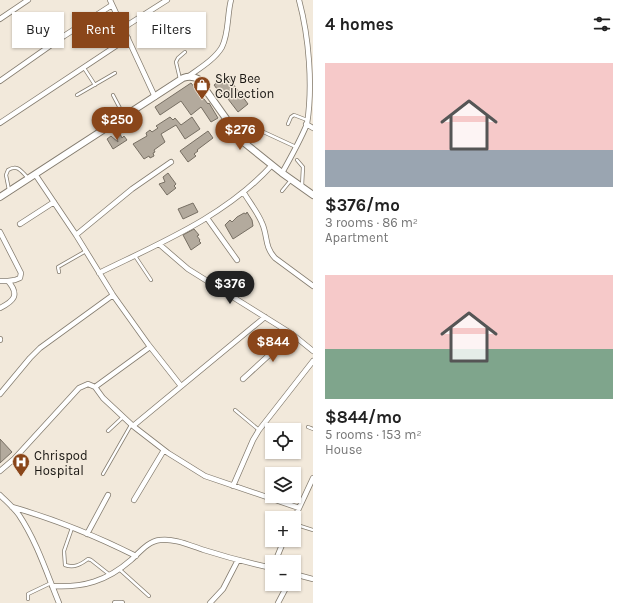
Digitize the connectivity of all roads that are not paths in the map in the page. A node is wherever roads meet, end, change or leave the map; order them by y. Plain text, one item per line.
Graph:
1 (28, 0) edge
2 (110, 0) edge
3 (167, 0) edge
4 (231, 0) edge
5 (299, 0) edge
6 (112, 5) junction
7 (116, 12) edge
8 (0, 19) edge
9 (129, 25) edge
10 (129, 40) edge
11 (113, 48) edge
12 (185, 52) dead end
13 (84, 68) junction
14 (115, 73) dead end
15 (189, 76) junction
16 (180, 80) junction
17 (0, 81) edge
18 (95, 85) junction
19 (77, 95) dead end
20 (113, 95) dead end
21 (155, 97) junction
22 (124, 117) junction
23 (307, 122) junction
24 (0, 123) edge
25 (288, 124) dead end
26 (313, 128) edge
27 (257, 129) dead end
28 (296, 147) junction
29 (297, 160) dead end
30 (171, 162) dead end
31 (272, 165) junction
32 (282, 173) junction
33 (35, 174) junction
34 (28, 178) junction
35 (291, 179) junction
36 (302, 187) junction
37 (9, 191) junction
38 (282, 191) dead end
39 (244, 193) junction
40 (313, 195) edge
41 (0, 197) edge
42 (54, 202) junction
43 (207, 218) junction
44 (20, 224) dead end
45 (0, 232) edge
46 (76, 234) junction
47 (159, 244) junction
48 (86, 251) junction
49 (135, 256) junction
50 (237, 260) dead end
51 (59, 272) dead end
52 (100, 273) junction
53 (151, 280) dead end
54 (0, 281) edge
55 (8, 281) junction
56 (313, 286) edge
57 (113, 295) junction
58 (0, 308) edge
59 (265, 317) junction
60 (292, 334) junction
61 (150, 347) junction
62 (313, 351) edge
63 (313, 361) edge
64 (243, 379) dead end
65 (182, 386) junction
66 (95, 387) junction
67 (0, 394) edge
68 (234, 410) dead end
69 (123, 416) junction
70 (132, 426) junction
71 (308, 427) dead end
72 (313, 429) edge
73 (259, 430) junction
74 (108, 431) dead end
75 (164, 450) junction
76 (0, 470) edge
77 (103, 474) dead end
78 (313, 478) edge
79 (233, 486) junction
80 (108, 495) dead end
81 (1, 498) edge
82 (134, 500) dead end
83 (12, 507) junction
84 (299, 508) junction
85 (298, 511) edge
86 (301, 526) edge
87 (72, 528) junction
88 (313, 530) edge
89 (88, 534) junction
90 (136, 556) junction
91 (238, 560) junction
92 (265, 566) edge
93 (120, 570) junction
94 (111, 575) junction
95 (301, 576) edge
96 (313, 579) edge
97 (51, 584) junction
98 (284, 591) edge
99 (149, 596) dead end
100 (28, 599) dead end
101 (59, 603) edge
102 (115, 603) edge
103 (122, 603) edge
104 (210, 603) edge
105 (278, 603) edge

1 - 8 street
2 - 6 street
3 - 9 street
4 - 15 street
5 - 23 street
6 - 7 street
6 - 17 street
10 - 21 street
11 - 13 street
12 - 16 lane
13 - 18 lane
13 - 24 street
14 - 18 lane
15 - 16 street
15 - 31 street
16 - 21 street
18 - 19 lane
20 - 22 lane
21 - 22 street
22 - 33 street
23 - 25 lane
23 - 26 street
23 - 28 street
27 - 28 lane
28 - 32 street
29 - 36 lane
30 - 46 street
31 - 32 street
31 - 39 street
32 - 35 street
33 - 34 street
33 - 42 street
34 - 37 street
34 - 37 lane
35 - 36 street
35 - 38 lane
36 - 40 street
37 - 41 street
39 - 43 street
39 - 56 street
42 - 44 street
42 - 46 street
43 - 47 street
43 - 50 street
45 - 55 street
46 - 48 street
47 - 49 street
47 - 59 street
48 - 51 lane
48 - 52 street
49 - 52 street
49 - 53 lane
52 - 57 street
54 - 55 street
55 - 58 street
57 - 61 street
57 - 67 street
59 - 60 street
59 - 65 street
60 - 62 street
60 - 64 street
61 - 65 street
61 - 66 street
63 - 73 street
65 - 70 street
66 - 69 street
66 - 76 street
68 - 73 lane
69 - 70 street
69 - 74 lane
70 - 75 street
70 - 77 lane
71 - 72 lane
73 - 79 street
75 - 79 street
75 - 82 street
78 - 84 street
79 - 84 street
80 - 89 street
81 - 83 street
83 - 87 street
83 - 97 street
84 - 85 street
86 - 88 lane
87 - 89 street
87 - 94 lane
89 - 90 street
90 - 91 street
90 - 93 street
91 - 92 street
91 - 104 street
93 - 94 street
93 - 99 lane
94 - 97 street
95 - 96 street
97 - 100 lane
97 - 101 street
98 - 105 street
102 - 103 street

